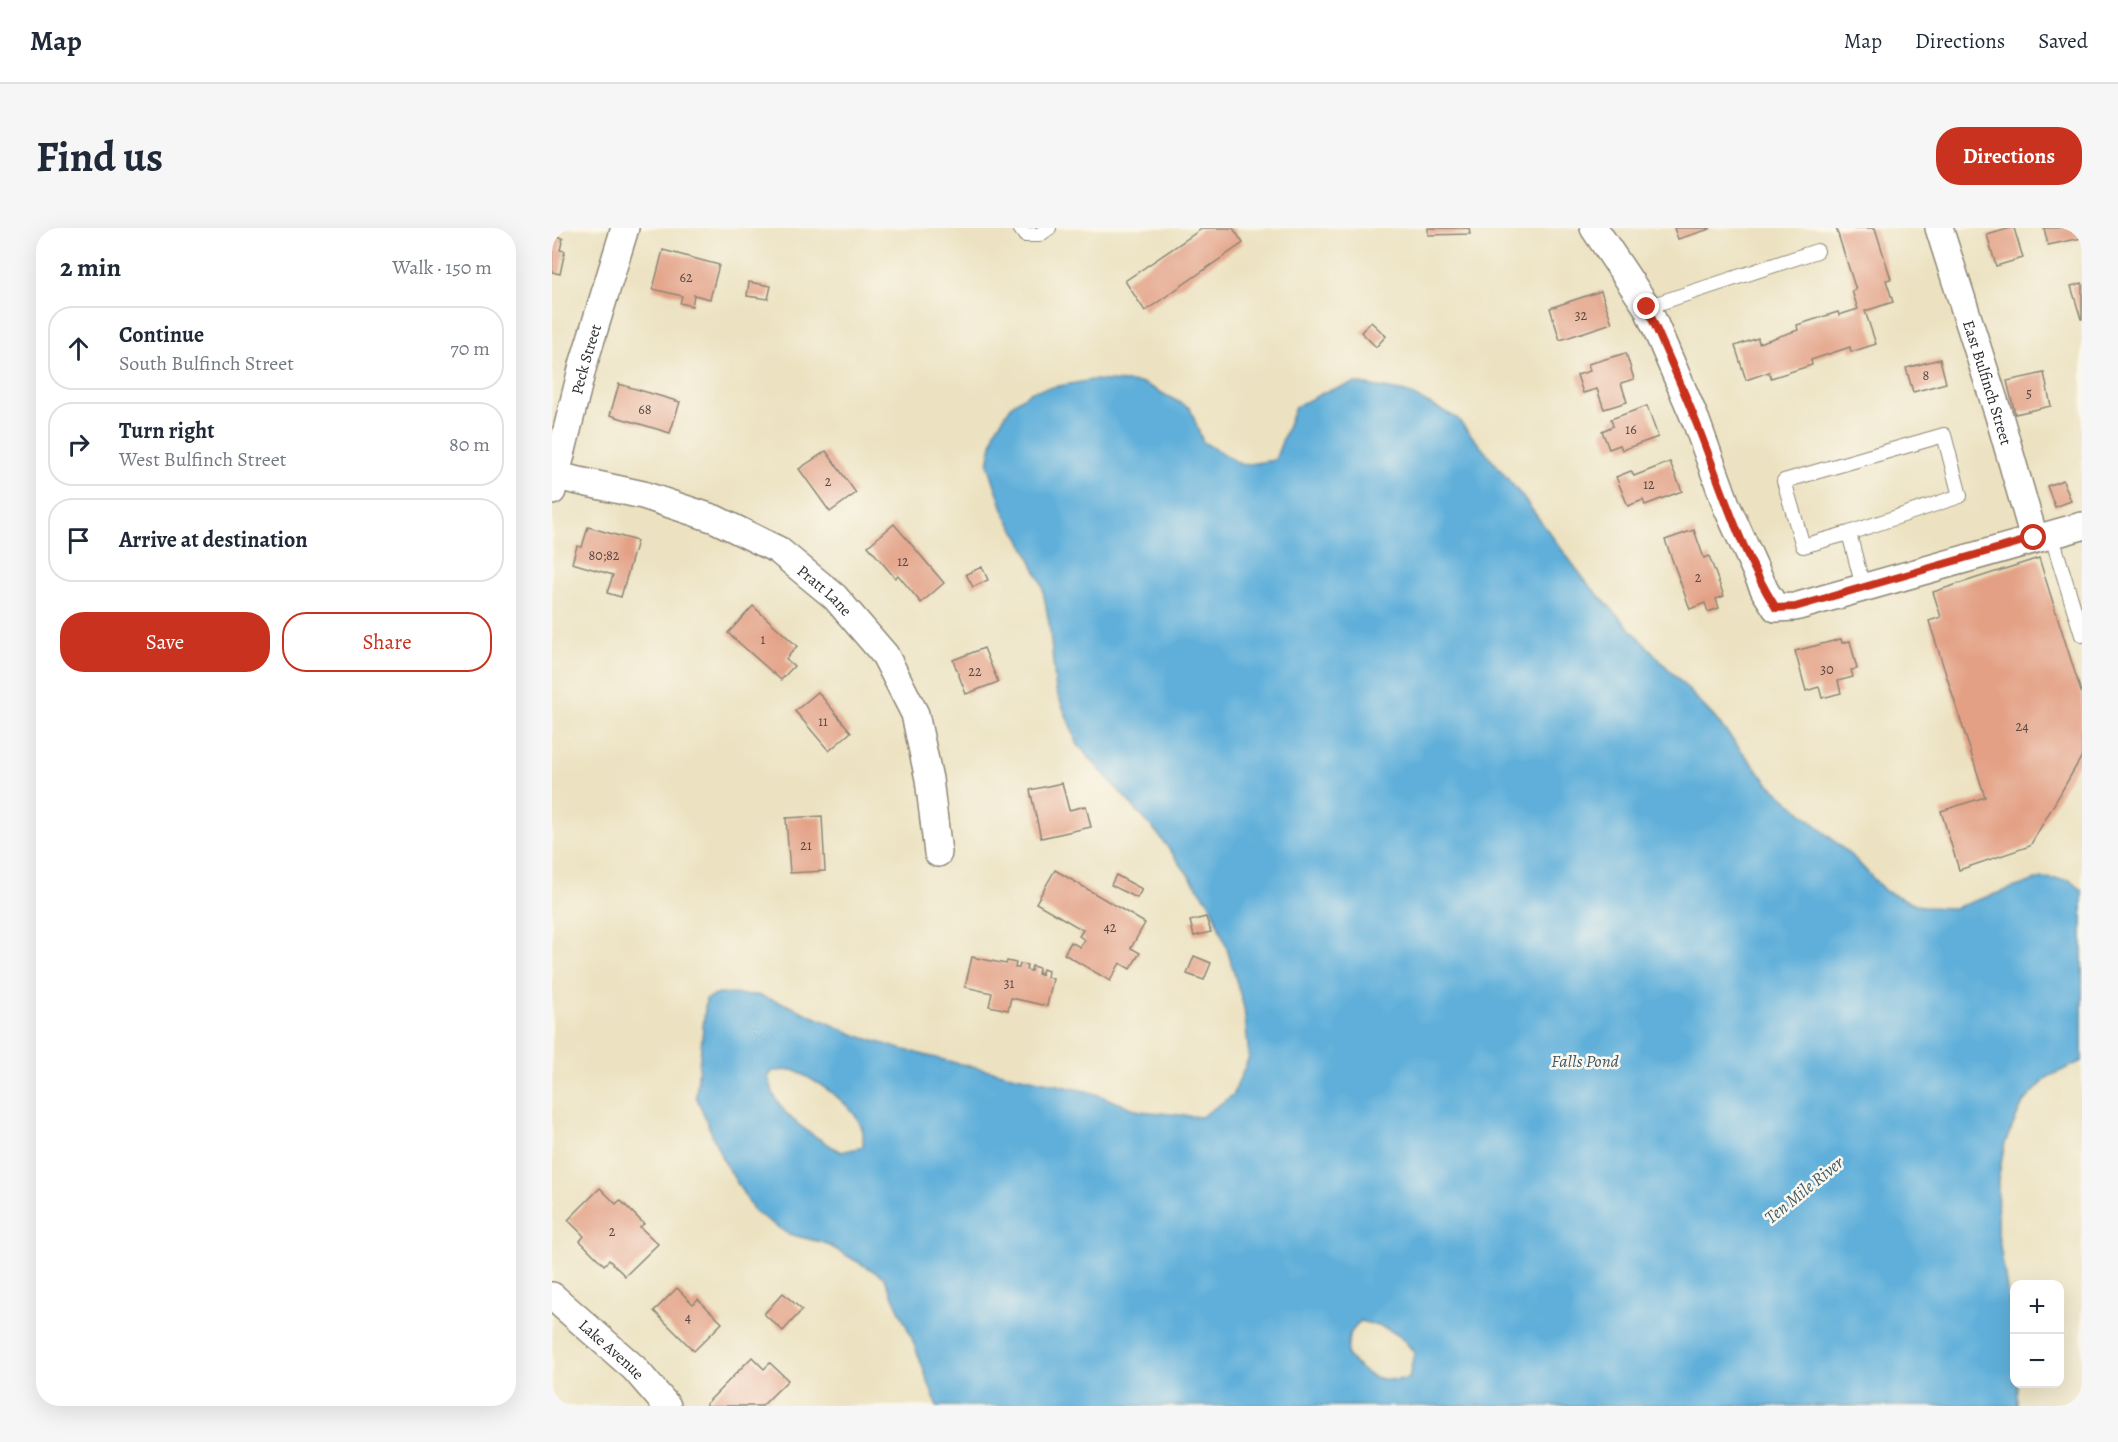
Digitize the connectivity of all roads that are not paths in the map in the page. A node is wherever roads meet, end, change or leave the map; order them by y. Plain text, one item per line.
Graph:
1 (625, 228) edge
2 (1020, 228) edge
3 (1049, 228) edge
4 (1594, 228) edge
5 (1939, 228) edge
6 (1817, 251) dead end
7 (1647, 307) junction
8 (554, 484) edge
9 (2082, 526) edge
10 (1849, 533) junction
11 (2042, 536) junction
12 (1863, 587) junction
13 (2082, 635) edge
14 (938, 853) dead end
15 (552, 1296) edge
16 (667, 1406) edge

1 - 8 street, Peck Street
2 - 3 lane
4 - 7 street
5 - 11 street, East Bulfinch Street
6 - 7 lane
7 - 12 street
8 - 14 street, Pratt Lane
9 - 11 street
10 - 10 lane
10 - 12 lane
11 - 12 street
11 - 13 lane
15 - 16 street, Lake Avenue

